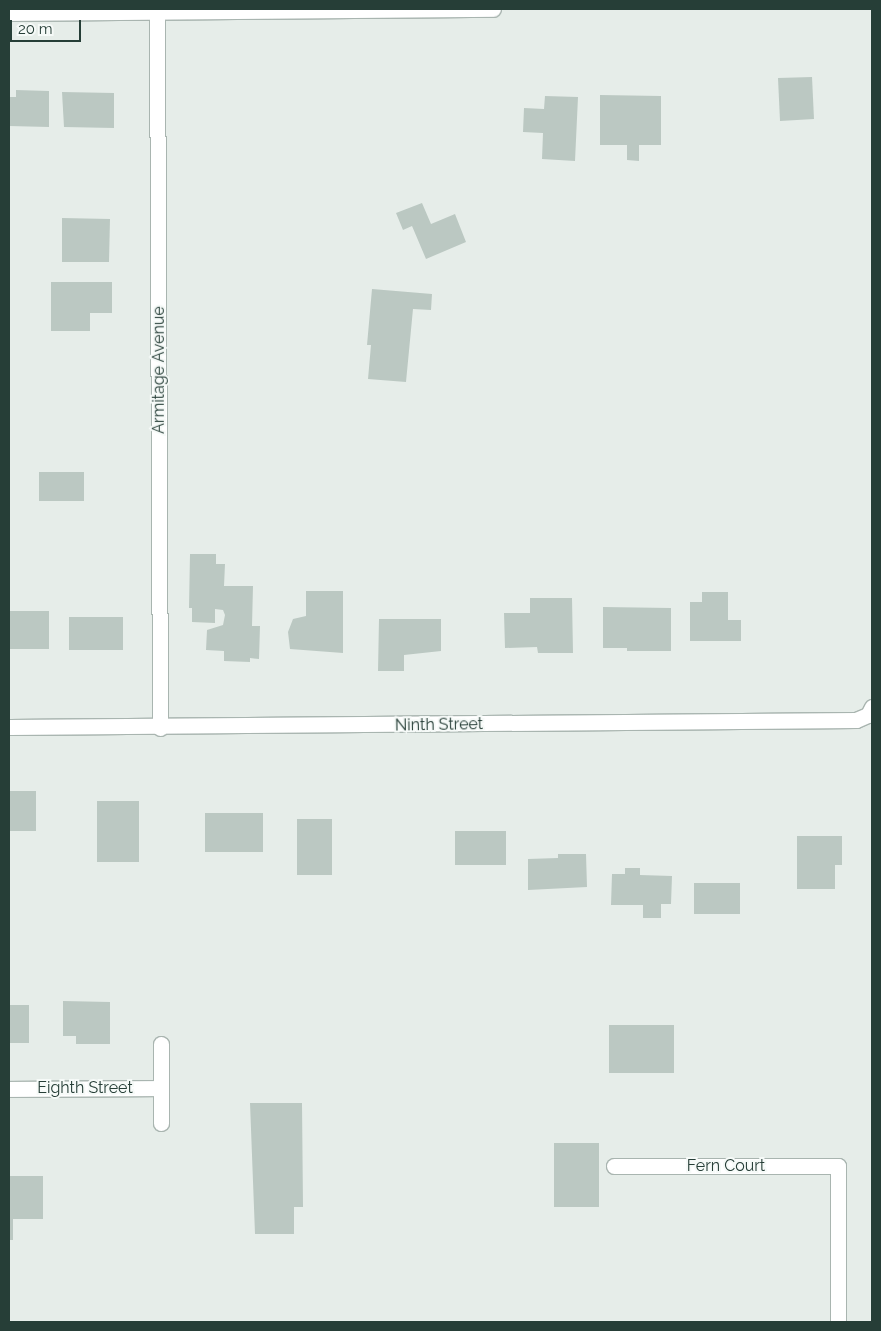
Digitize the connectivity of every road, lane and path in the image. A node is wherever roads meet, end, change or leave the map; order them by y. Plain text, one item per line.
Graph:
1 (493, 9) edge
2 (9, 13) edge
3 (157, 13) junction
4 (870, 711) edge
5 (9, 727) edge
6 (160, 728) junction
7 (161, 1044) dead end
8 (161, 1088) junction
9 (9, 1089) edge
10 (161, 1123) dead end
11 (614, 1166) dead end
12 (838, 1322) edge

1 - 3 street
2 - 3 street
3 - 6 street, Armitage Avenue
4 - 6 street, Ninth Street
5 - 6 street, Ninth Street
7 - 8 street
8 - 9 street, Eighth Street
8 - 10 street
11 - 12 street, Fern Court

